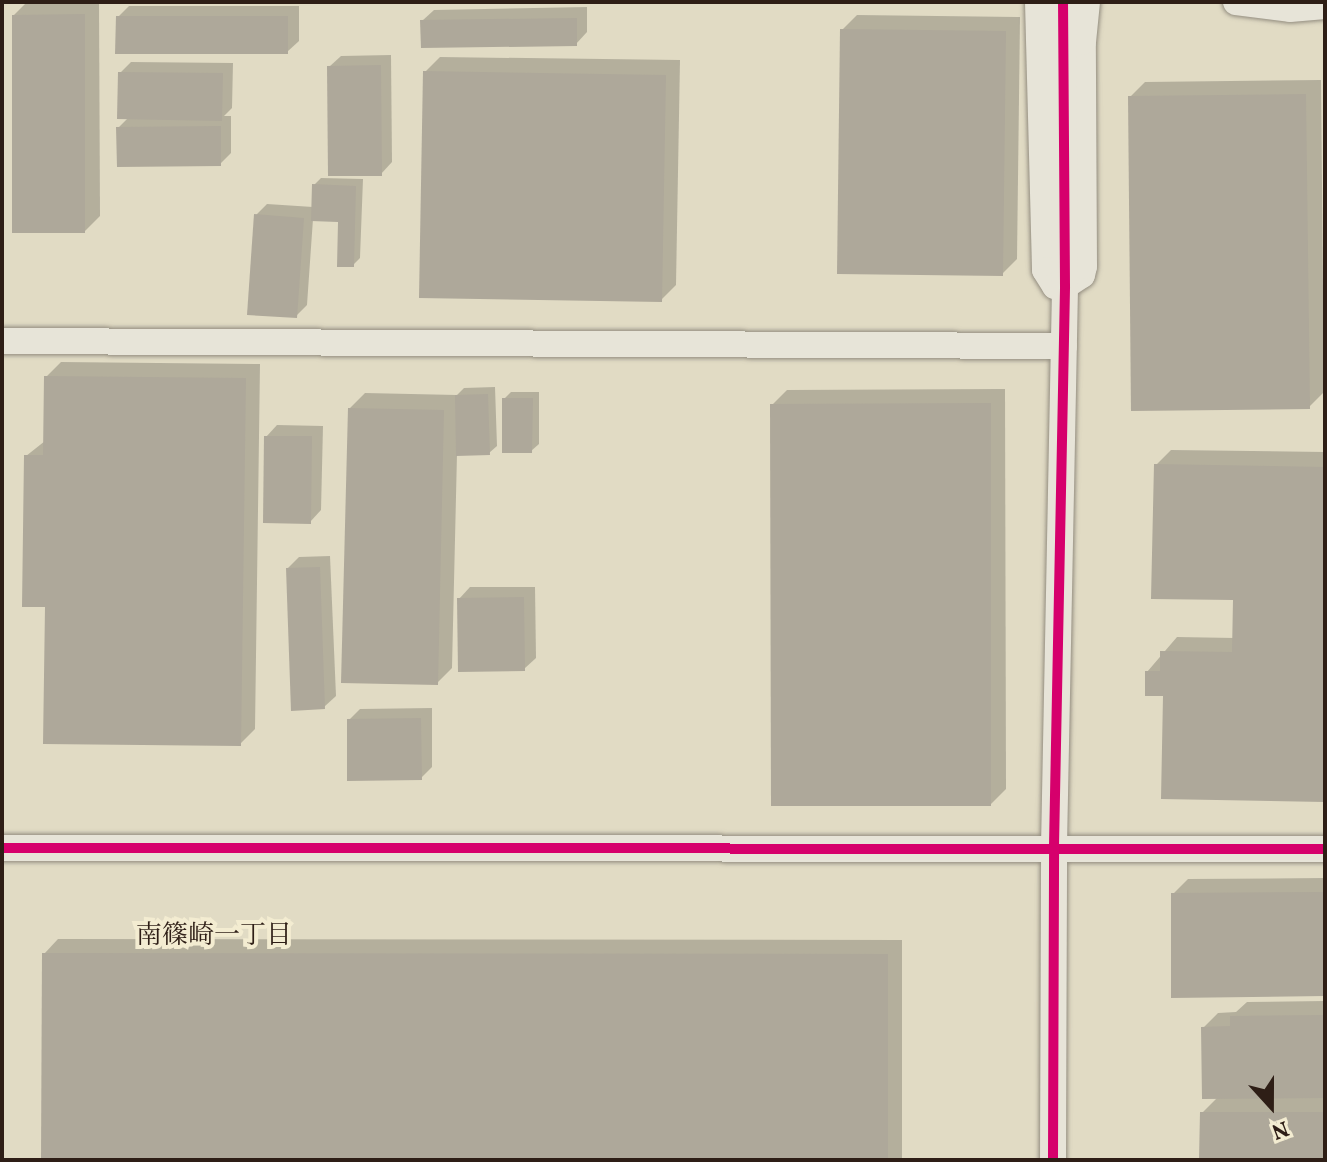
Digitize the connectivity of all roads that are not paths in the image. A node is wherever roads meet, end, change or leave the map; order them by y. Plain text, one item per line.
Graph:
1 (1236, 2) edge
2 (1063, 4) edge
3 (1325, 6) edge
4 (2, 341) edge
5 (1064, 346) junction
6 (1054, 846) junction
7 (2, 848) edge
8 (1325, 849) edge
9 (1053, 1160) edge

1 - 3 street
2 - 5 street
4 - 5 street
5 - 6 street
6 - 7 street
6 - 8 street
6 - 9 street

